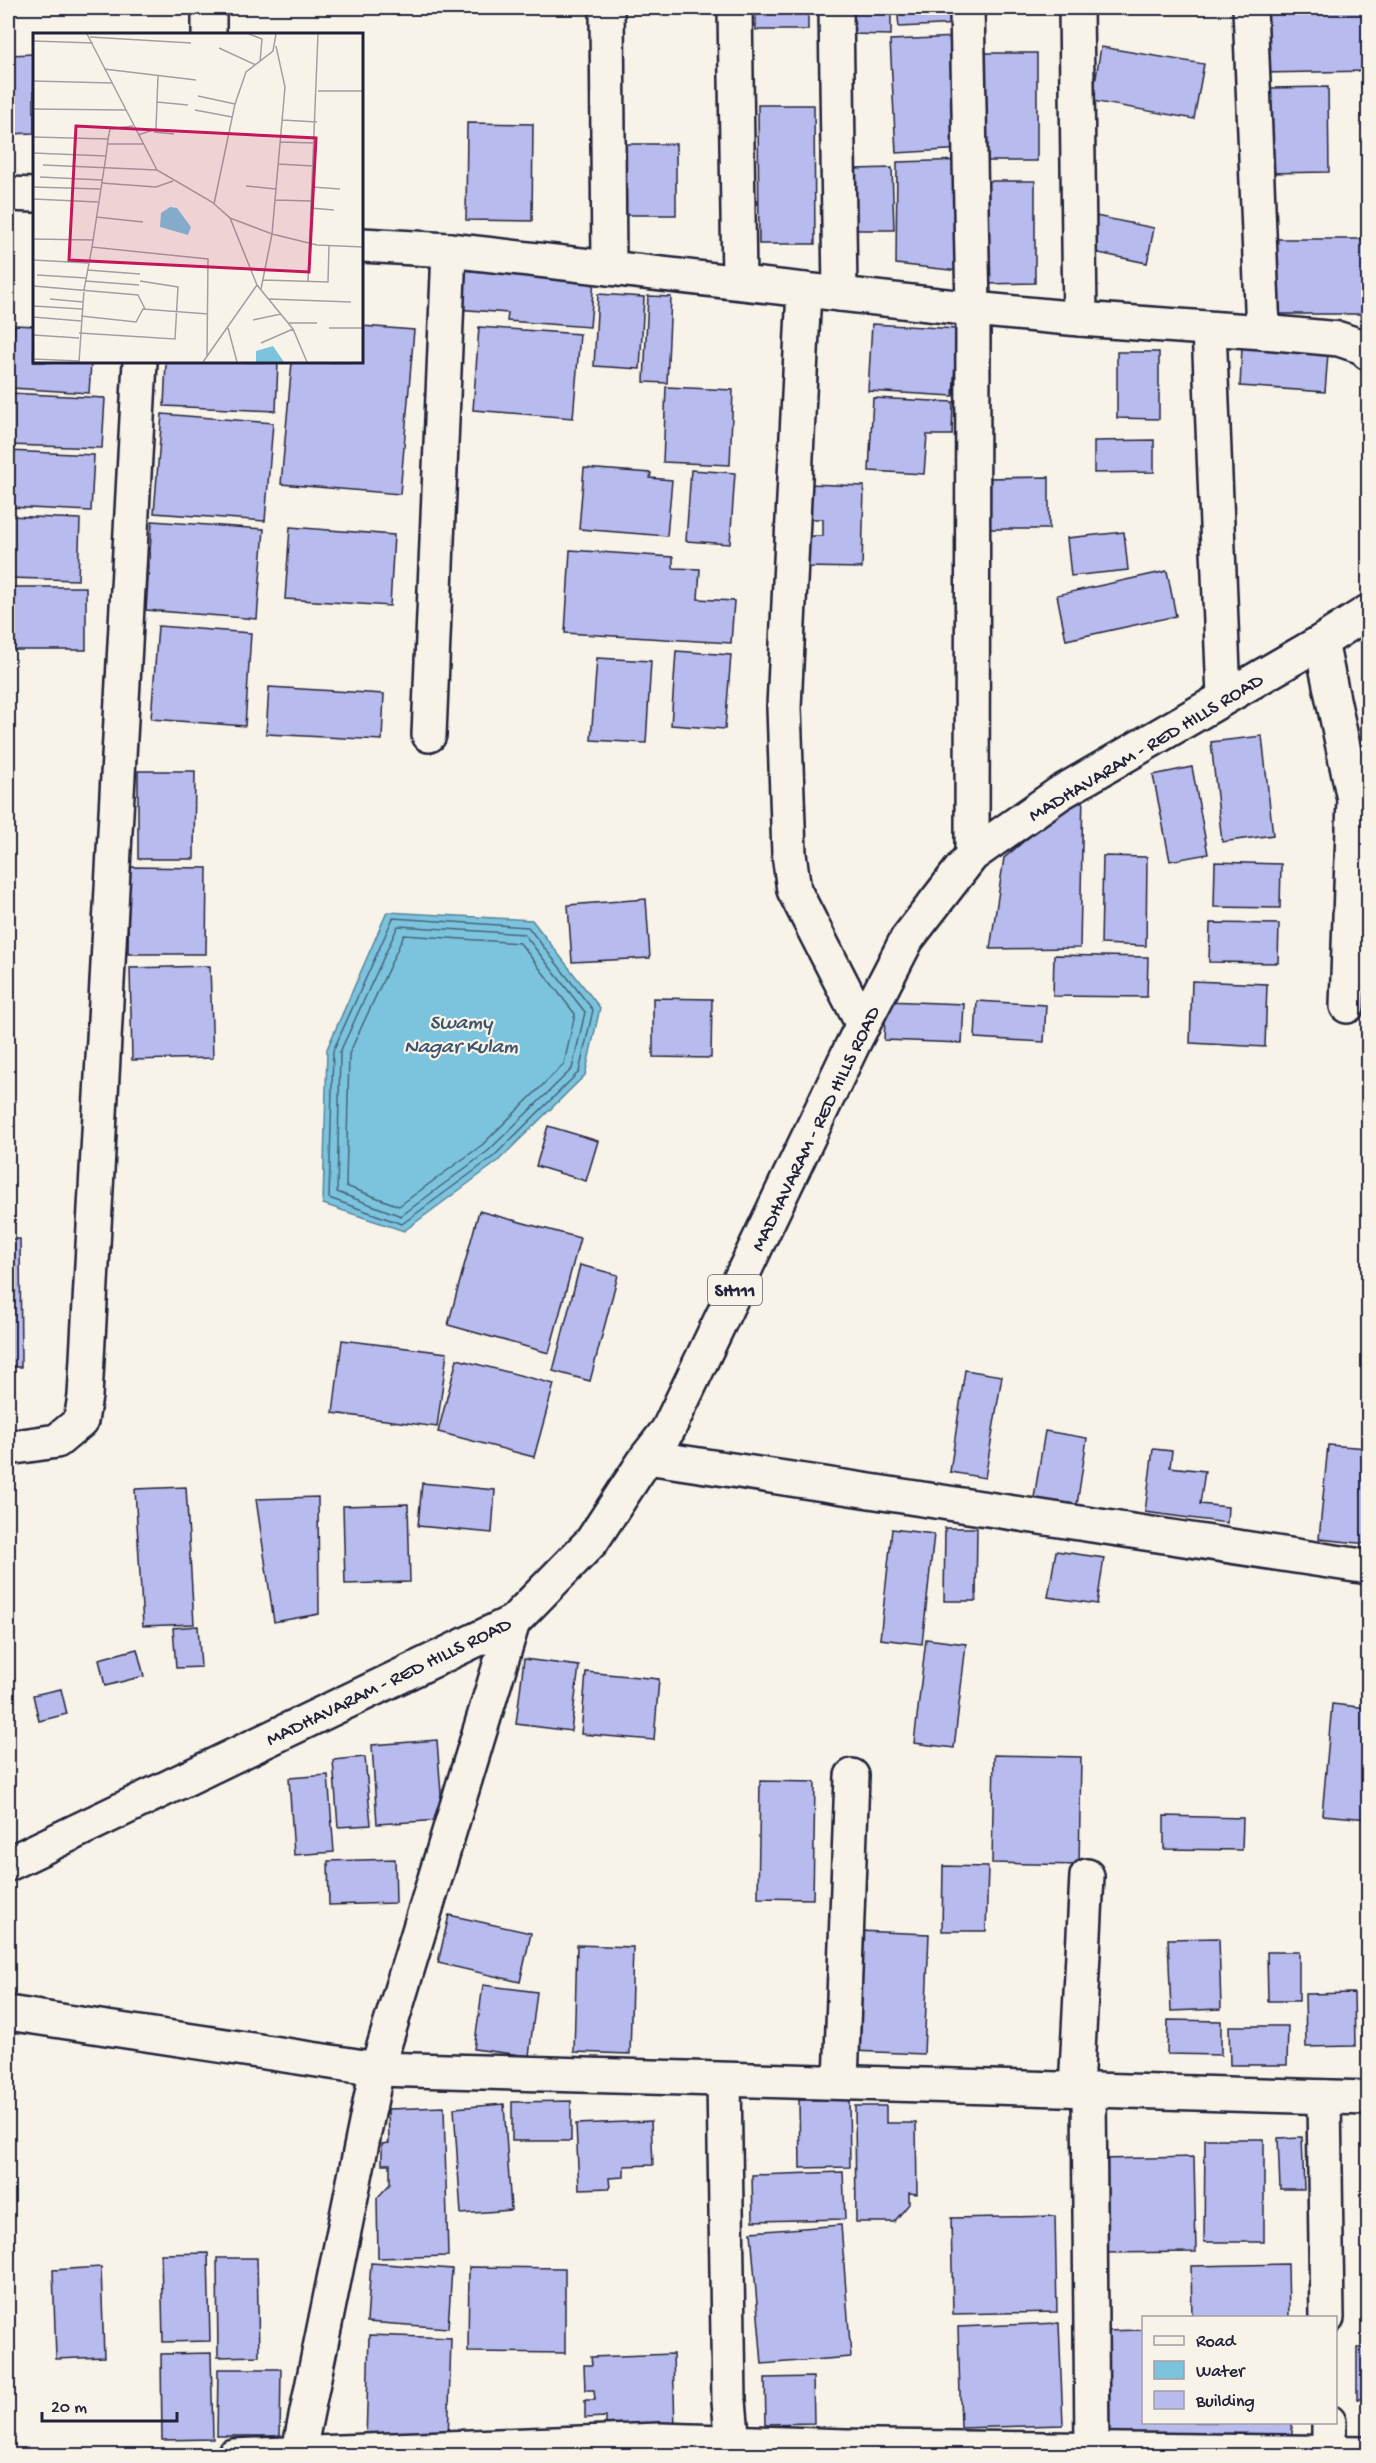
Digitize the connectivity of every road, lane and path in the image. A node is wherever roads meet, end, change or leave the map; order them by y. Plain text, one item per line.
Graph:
1 (209, 8) edge
2 (607, 8) edge
3 (735, 8) edge
4 (836, 8) edge
5 (967, 8) edge
6 (1077, 8) edge
7 (1250, 8) edge
8 (209, 33) edge
9 (8, 194) edge
10 (33, 195) edge
11 (363, 245) edge
12 (449, 250) junction
13 (609, 268) junction
14 (739, 282) junction
15 (804, 290) junction
16 (840, 294) junction
17 (974, 309) junction
18 (1080, 319) junction
19 (1209, 329) junction
20 (1263, 332) junction
21 (1368, 353) edge
22 (140, 363) edge
23 (1368, 612) edge
24 (1321, 642) junction
25 (1224, 696) junction
26 (429, 735) dead end
27 (1361, 804) edge
28 (972, 855) junction
29 (1347, 1006) dead end
30 (863, 1025) junction
31 (8, 1448) edge
32 (647, 1457) junction
33 (1368, 1567) edge
34 (513, 1622) junction
35 (852, 1776) dead end
36 (8, 1864) edge
37 (1087, 1876) dead end
38 (8, 2013) edge
39 (377, 2069) junction
40 (724, 2079) junction
41 (841, 2082) junction
42 (1083, 2090) junction
43 (1324, 2097) junction
44 (1368, 2098) edge
45 (1327, 2316) edge
46 (1329, 2438) edge
47 (733, 2444) junction
48 (660, 2448) edge
49 (1092, 2450) junction
50 (877, 2451) edge
51 (1368, 2453) edge
52 (298, 2455) edge
53 (233, 2456) edge

1 - 8 street
2 - 13 street
3 - 14 street
4 - 16 street
5 - 17 street
6 - 18 street
7 - 20 street
9 - 10 street
11 - 12 street
12 - 13 street
12 - 26 street
13 - 14 street
14 - 15 street
15 - 16 street
15 - 30 street
16 - 17 street
17 - 18 street
17 - 28 street
18 - 19 street
19 - 20 street
19 - 25 street
20 - 21 street
22 - 31 street
23 - 24 street, MADHAVARAM - RED HILLS ROAD / SH111
24 - 25 street, MADHAVARAM - RED HILLS ROAD / SH111
24 - 27 street
25 - 28 street, MADHAVARAM - RED HILLS ROAD / SH111
27 - 29 street
28 - 30 street, MADHAVARAM - RED HILLS ROAD / SH111
30 - 32 street, MADHAVARAM - RED HILLS ROAD / SH111
32 - 33 street
32 - 34 street, MADHAVARAM - RED HILLS ROAD / SH111
34 - 36 street, MADHAVARAM - RED HILLS ROAD / SH111
34 - 39 street
35 - 41 street
37 - 42 street
38 - 39 street
39 - 40 street
39 - 52 street
40 - 41 street
40 - 47 street
41 - 42 street
42 - 43 street
42 - 49 street
43 - 44 street
43 - 45 street
46 - 49 street
46 - 51 street
47 - 48 street
47 - 50 street
48 - 52 street
49 - 50 street
52 - 53 street

